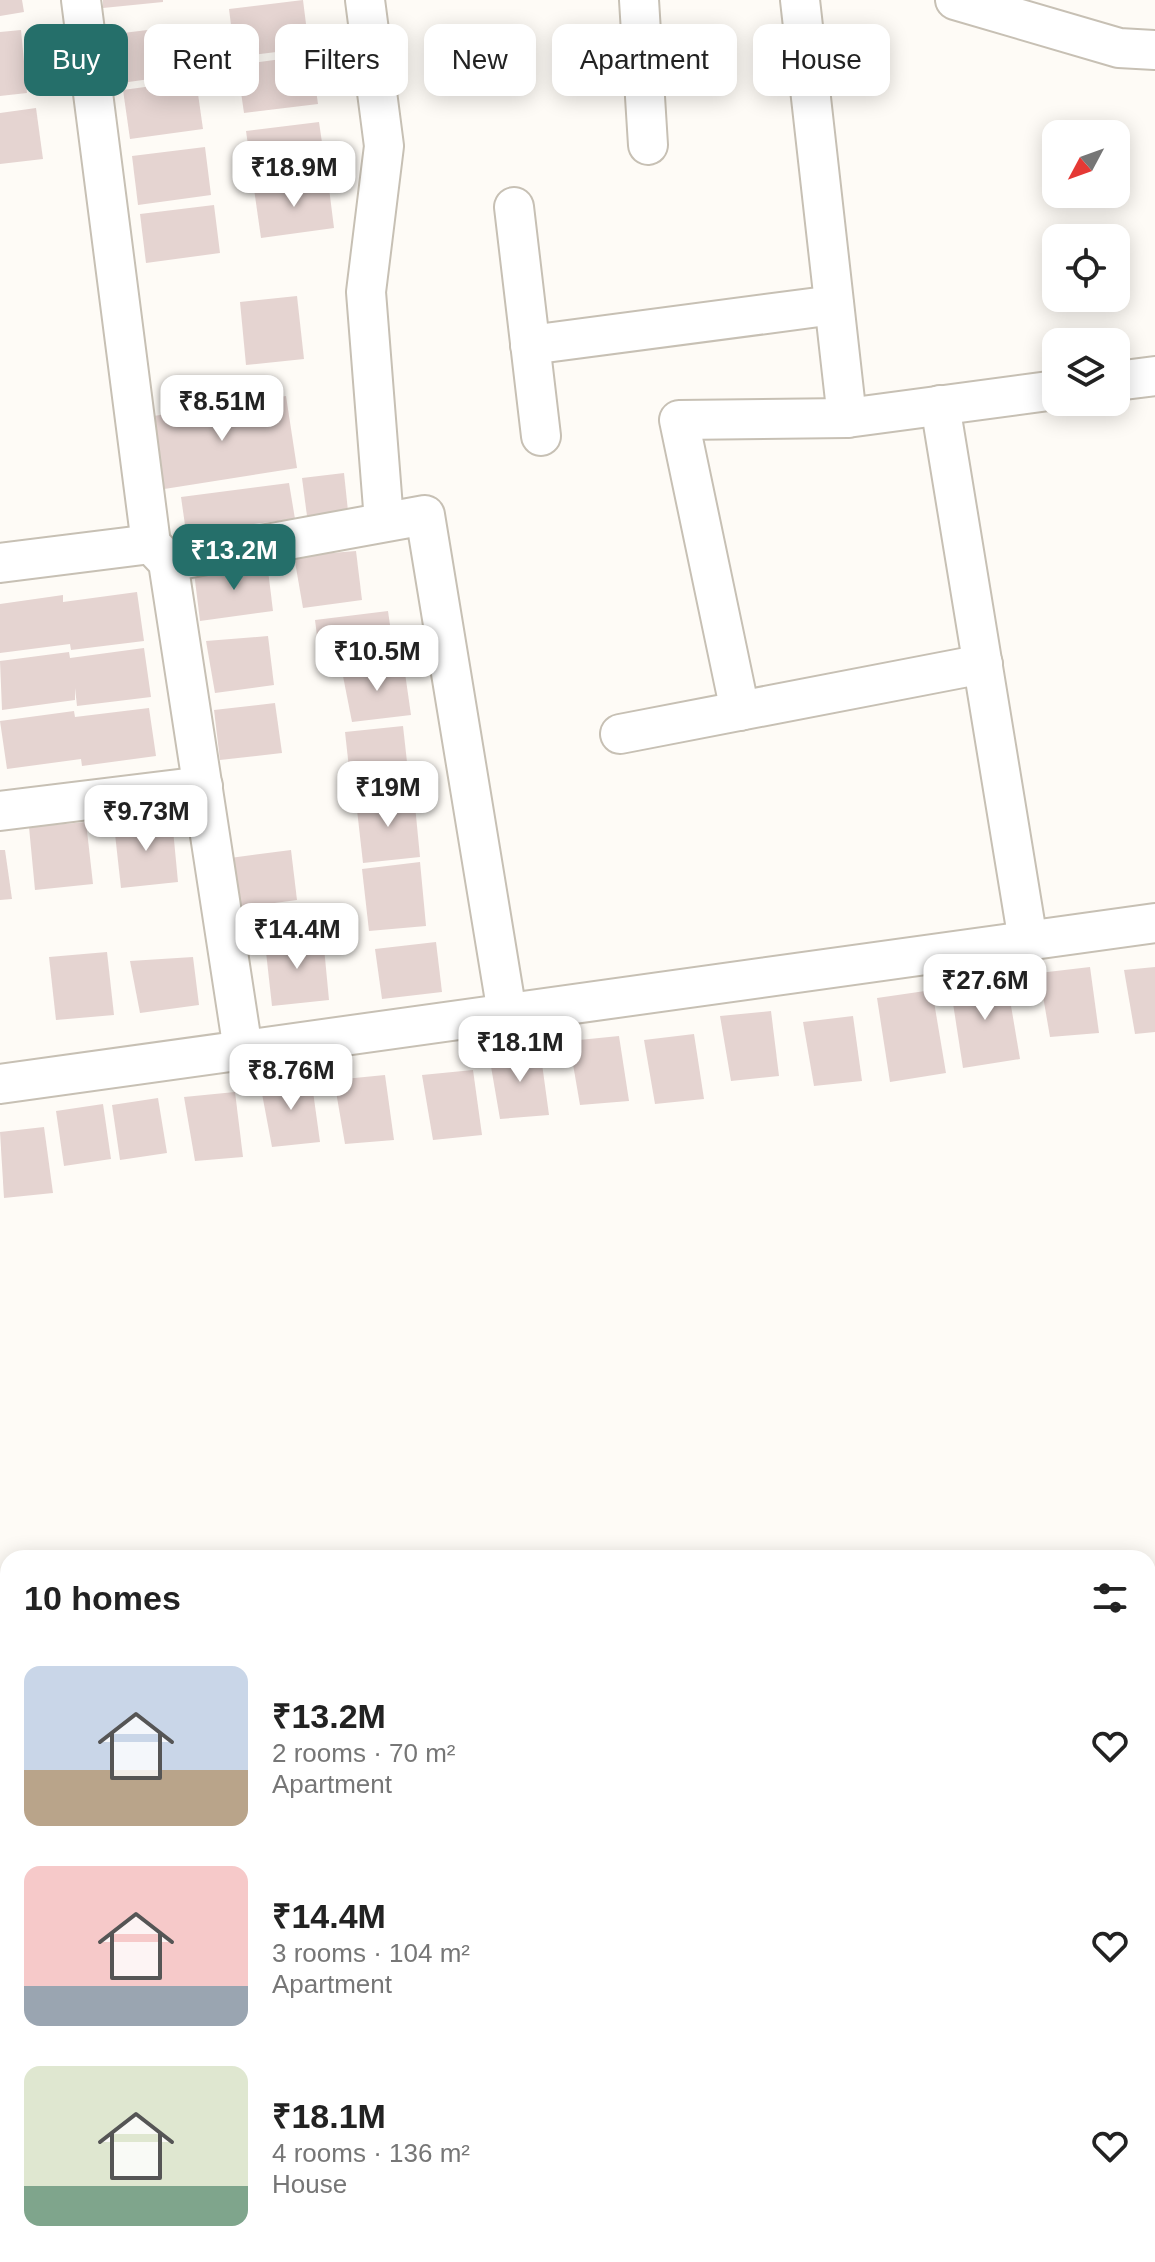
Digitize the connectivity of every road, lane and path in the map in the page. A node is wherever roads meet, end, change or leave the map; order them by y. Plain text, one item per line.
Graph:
1 (81, 0) edge
2 (365, 0) edge
3 (639, 0) edge
4 (800, 0) edge
5 (955, 0) edge
6 (1155, 50) edge
7 (648, 145) dead end
8 (514, 207) dead end
9 (834, 305) junction
10 (530, 345) junction
11 (1155, 376) edge
12 (1130, 379) edge
13 (1042, 392) edge
14 (940, 405) junction
15 (847, 418) junction
16 (541, 436) dead end
17 (384, 521) junction
18 (159, 553) junction
19 (0, 563) edge
20 (983, 664) junction
21 (740, 711) junction
22 (620, 734) dead end
23 (203, 786) junction
24 (0, 811) edge
25 (1155, 923) edge
26 (1028, 941) junction
27 (507, 1013) junction
28 (243, 1050) junction
29 (0, 1084) edge

1 - 18 street
2 - 17 street
3 - 7 street
4 - 9 street
5 - 6 street
8 - 10 street
9 - 10 street
9 - 15 street
10 - 16 street
11 - 12 street
13 - 14 street
14 - 15 street
14 - 20 street
15 - 21 street
17 - 18 street
17 - 27 street
18 - 19 street
18 - 23 street
20 - 21 street
20 - 26 street
21 - 22 street
23 - 24 street
23 - 28 street
25 - 26 street
26 - 27 street
27 - 28 street
28 - 29 street

